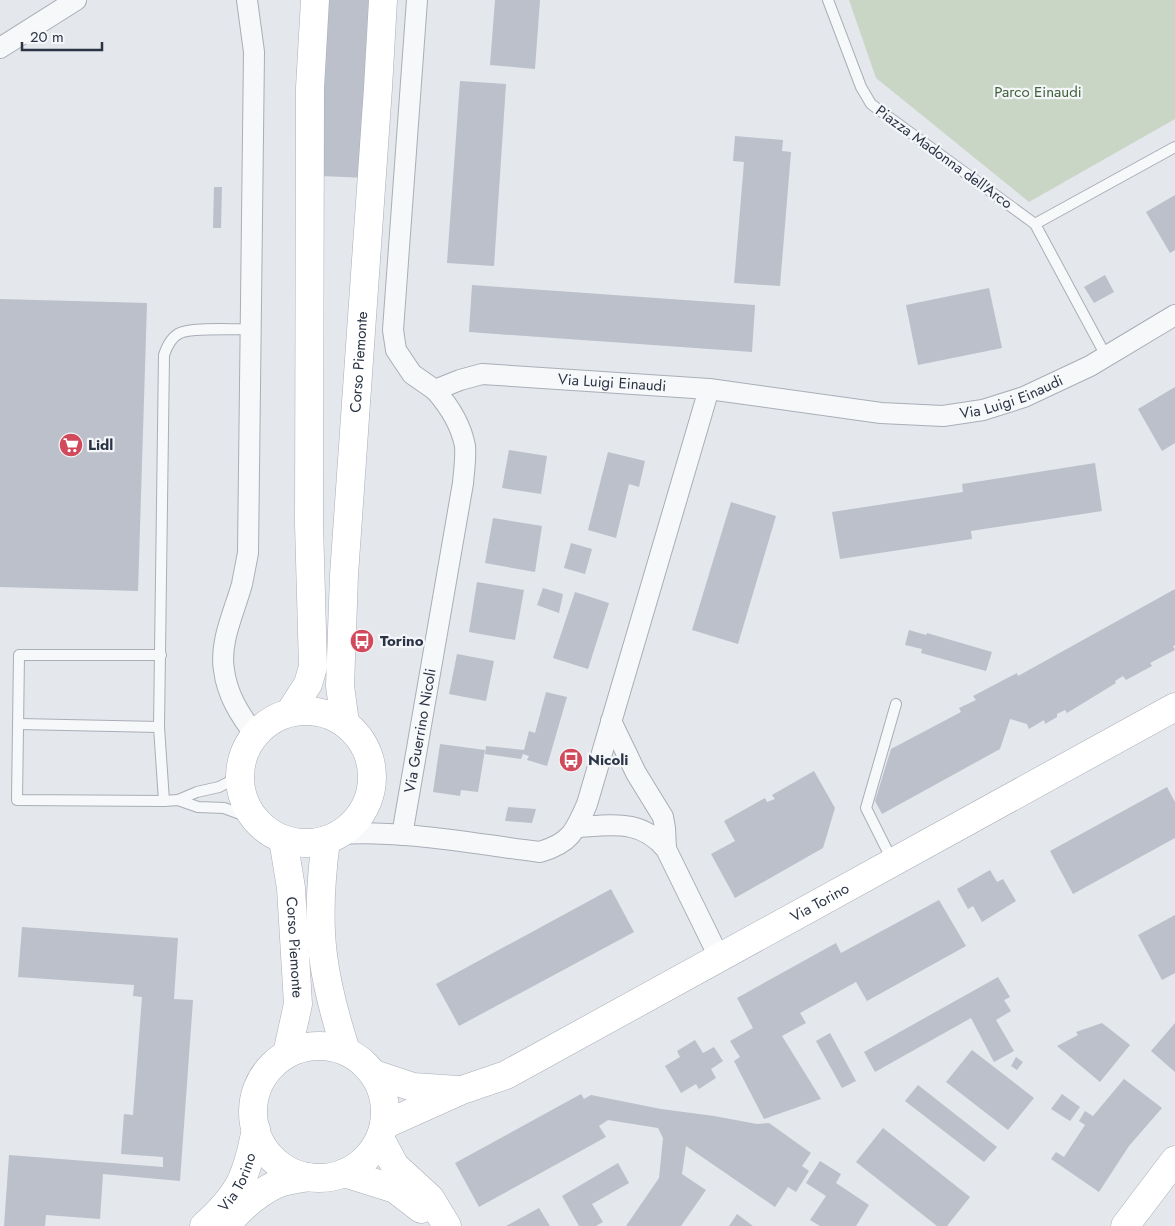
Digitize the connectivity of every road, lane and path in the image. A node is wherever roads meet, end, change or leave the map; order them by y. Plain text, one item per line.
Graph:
1 (76, 0) edge
2 (247, 0) edge
3 (315, 0) edge
4 (383, 0) edge
5 (418, 0) edge
6 (828, 0) edge
7 (0, 48) edge
8 (1175, 147) edge
9 (1035, 224) junction
10 (1175, 315) edge
11 (251, 329) junction
12 (1106, 356) junction
13 (709, 389) junction
14 (435, 390) junction
15 (161, 655) junction
16 (896, 704) dead end
17 (1175, 706) edge
18 (290, 712) junction
19 (612, 721) junction
20 (345, 723) junction
21 (19, 724) junction
22 (159, 727) junction
23 (255, 735) junction
24 (239, 774) junction
25 (178, 800) junction
26 (164, 801) junction
27 (254, 819) junction
28 (577, 827) junction
29 (402, 835) junction
30 (333, 837) junction
31 (283, 840) junction
32 (666, 849) junction
33 (893, 862) junction
34 (720, 959) junction
35 (346, 1051) junction
36 (287, 1054) junction
37 (374, 1074) junction
38 (462, 1090) junction
39 (256, 1129) junction
40 (382, 1132) junction
41 (1175, 1160) edge
42 (344, 1173) junction
43 (308, 1177) junction
44 (445, 1223) edge
45 (204, 1226) edge
46 (225, 1226) edge
47 (1125, 1226) edge

1 - 7 street
2 - 11 street
3 - 18 main road
4 - 20 main road, Corso Piemonte
5 - 14 street
6 - 9 lane, Piazza Madonna dell'Arco
8 - 9 lane
9 - 12 lane, Piazza Madonna dell'Arco
10 - 12 street, Via Luigi Einaudi
11 - 15 lane
11 - 23 street
12 - 13 street, Via Luigi Einaudi
13 - 14 street, Via Luigi Einaudi
13 - 19 street
14 - 29 street, Via Guerrino Nicoli
15 - 21 lane
15 - 22 lane
16 - 33 lane
17 - 33 main road, Via Torino
18 - 20 main road
18 - 23 main road
19 - 28 street
19 - 32 street
20 - 30 main road
21 - 22 lane
21 - 26 lane
22 - 26 lane
23 - 24 main road
24 - 25 lane
24 - 27 main road
25 - 26 lane
25 - 27 lane
27 - 31 main road
28 - 29 street
28 - 32 street
29 - 30 street
30 - 31 main road
30 - 35 main road, Corso Piemonte
31 - 36 main road, Corso Piemonte
32 - 34 street
33 - 34 main road, Via Torino
34 - 38 main road, Via Torino
35 - 36 main road
35 - 37 main road
36 - 39 main road
37 - 38 main road, Via Torino
37 - 40 main road
38 - 40 main road, Via Torino
39 - 43 main road
39 - 45 main road, Via Torino
40 - 42 main road
40 - 44 main road
41 - 47 main road
42 - 43 main road
42 - 44 main road
43 - 46 main road, Via Torino

